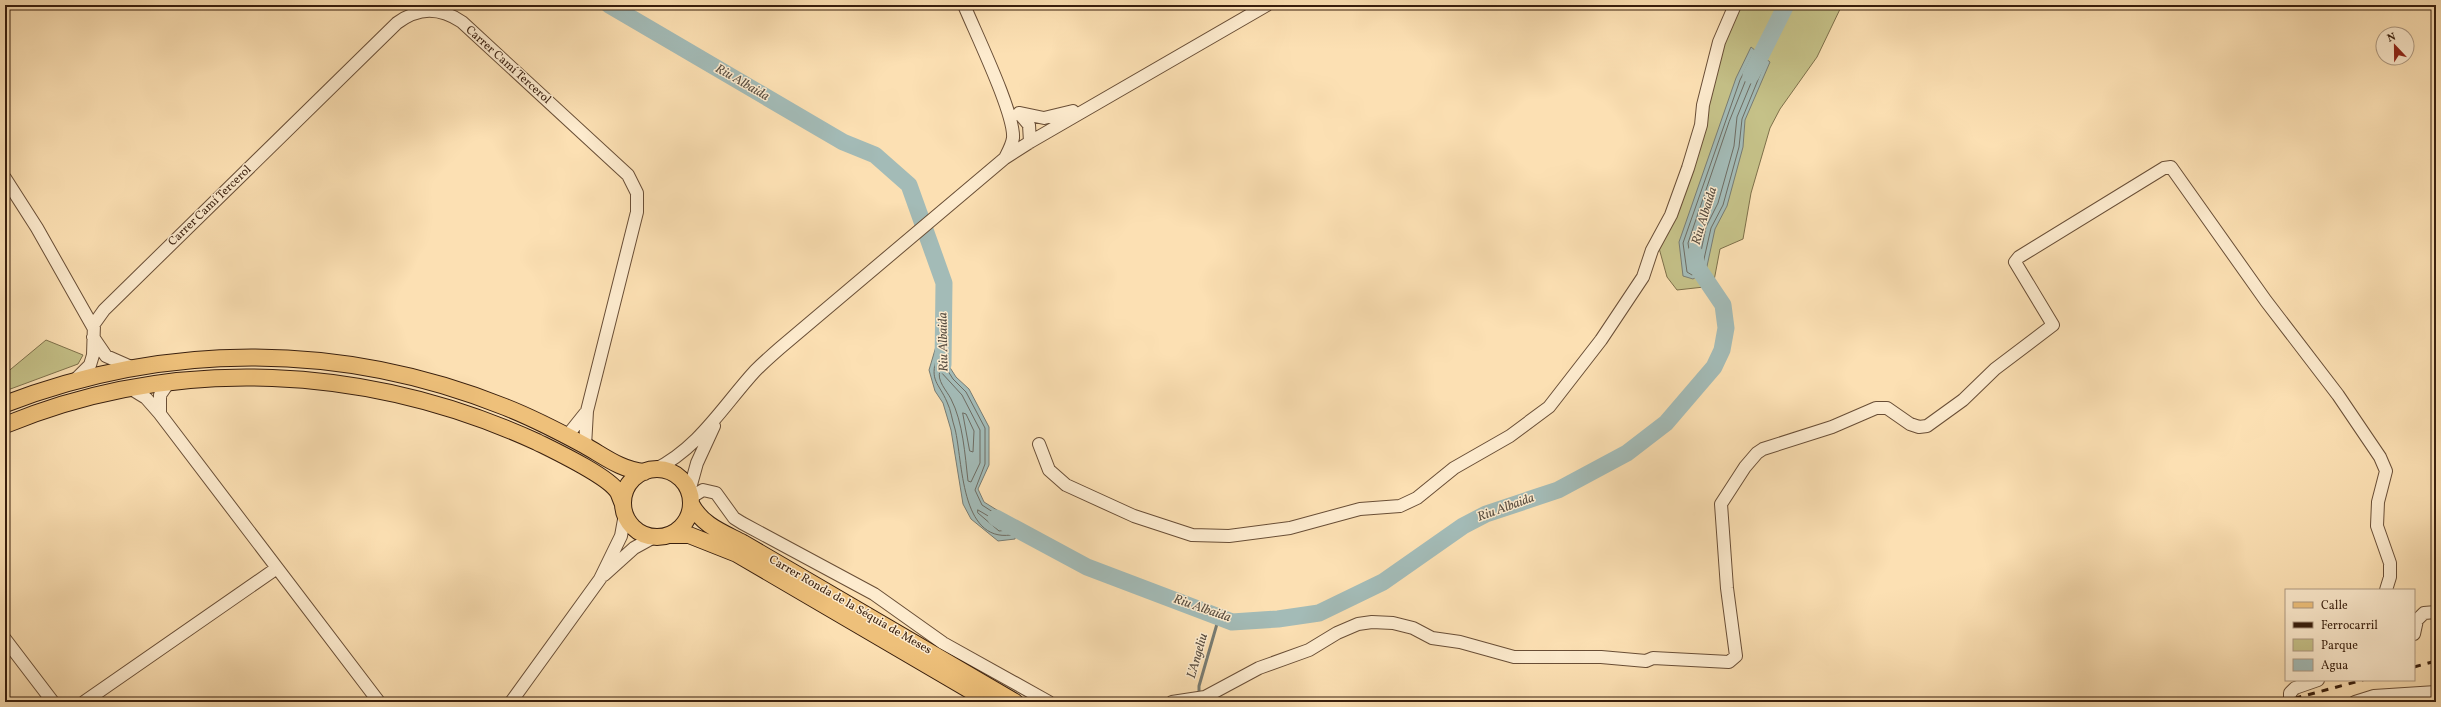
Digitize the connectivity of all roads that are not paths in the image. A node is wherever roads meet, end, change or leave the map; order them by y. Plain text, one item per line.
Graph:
1 (964, 5) edge
2 (1267, 5) edge
3 (1735, 5) edge
4 (1000, 90) junction
5 (1094, 105) junction
6 (1020, 113) junction
7 (1013, 130) junction
8 (1030, 142) junction
9 (1005, 158) junction
10 (5, 178) edge
11 (93, 332) junction
12 (132, 368) junction
13 (75, 380) junction
14 (169, 382) junction
15 (128, 387) junction
16 (5, 404) edge
17 (587, 411) junction
18 (160, 414) junction
19 (717, 420) junction
20 (5, 425) edge
21 (567, 436) junction
22 (1039, 444) dead end
23 (585, 446) junction
24 (649, 471) junction
25 (690, 498) junction
26 (624, 509) junction
27 (662, 536) junction
28 (277, 568) junction
29 (600, 579) junction
30 (2386, 589) edge
31 (2436, 612) edge
32 (2415, 629) edge
33 (5, 639) edge
34 (2315, 681) edge
35 (2436, 692) edge
36 (53, 702) edge
37 (84, 702) edge
38 (379, 702) edge
39 (511, 702) edge
40 (990, 702) edge
41 (1014, 702) edge
42 (1049, 702) edge
43 (1172, 702) edge
44 (2290, 702) edge
45 (2355, 702) edge

1 - 4 street
2 - 5 street
3 - 22 street
4 - 6 street
4 - 7 street
5 - 6 street
5 - 8 street
6 - 8 street
7 - 8 street
7 - 9 street
8 - 9 street
9 - 19 street
10 - 11 street
11 - 12 street
11 - 13 street
11 - 17 street, Carrer Camí Tercerol
12 - 13 main road
12 - 21 main road
13 - 16 main road
14 - 15 main road
14 - 18 street
14 - 26 main road
15 - 18 street
15 - 20 main road
17 - 21 street, Carrer Camí Tercerol
17 - 23 street, Carrer Camí Tercerol
18 - 28 street
19 - 24 street
19 - 25 street
21 - 23 main road
23 - 24 main road
24 - 25 main road
24 - 26 main road
25 - 27 main road
25 - 41 main road, Carrer Ronda de la Séquia de Meses
25 - 42 street
26 - 27 main road
26 - 29 street
27 - 29 street
27 - 40 main road, Carrer Ronda de la Séquia de Meses
28 - 37 street
28 - 38 street
29 - 39 street
30 - 43 street
31 - 32 street
33 - 36 street
34 - 44 street
35 - 45 street

